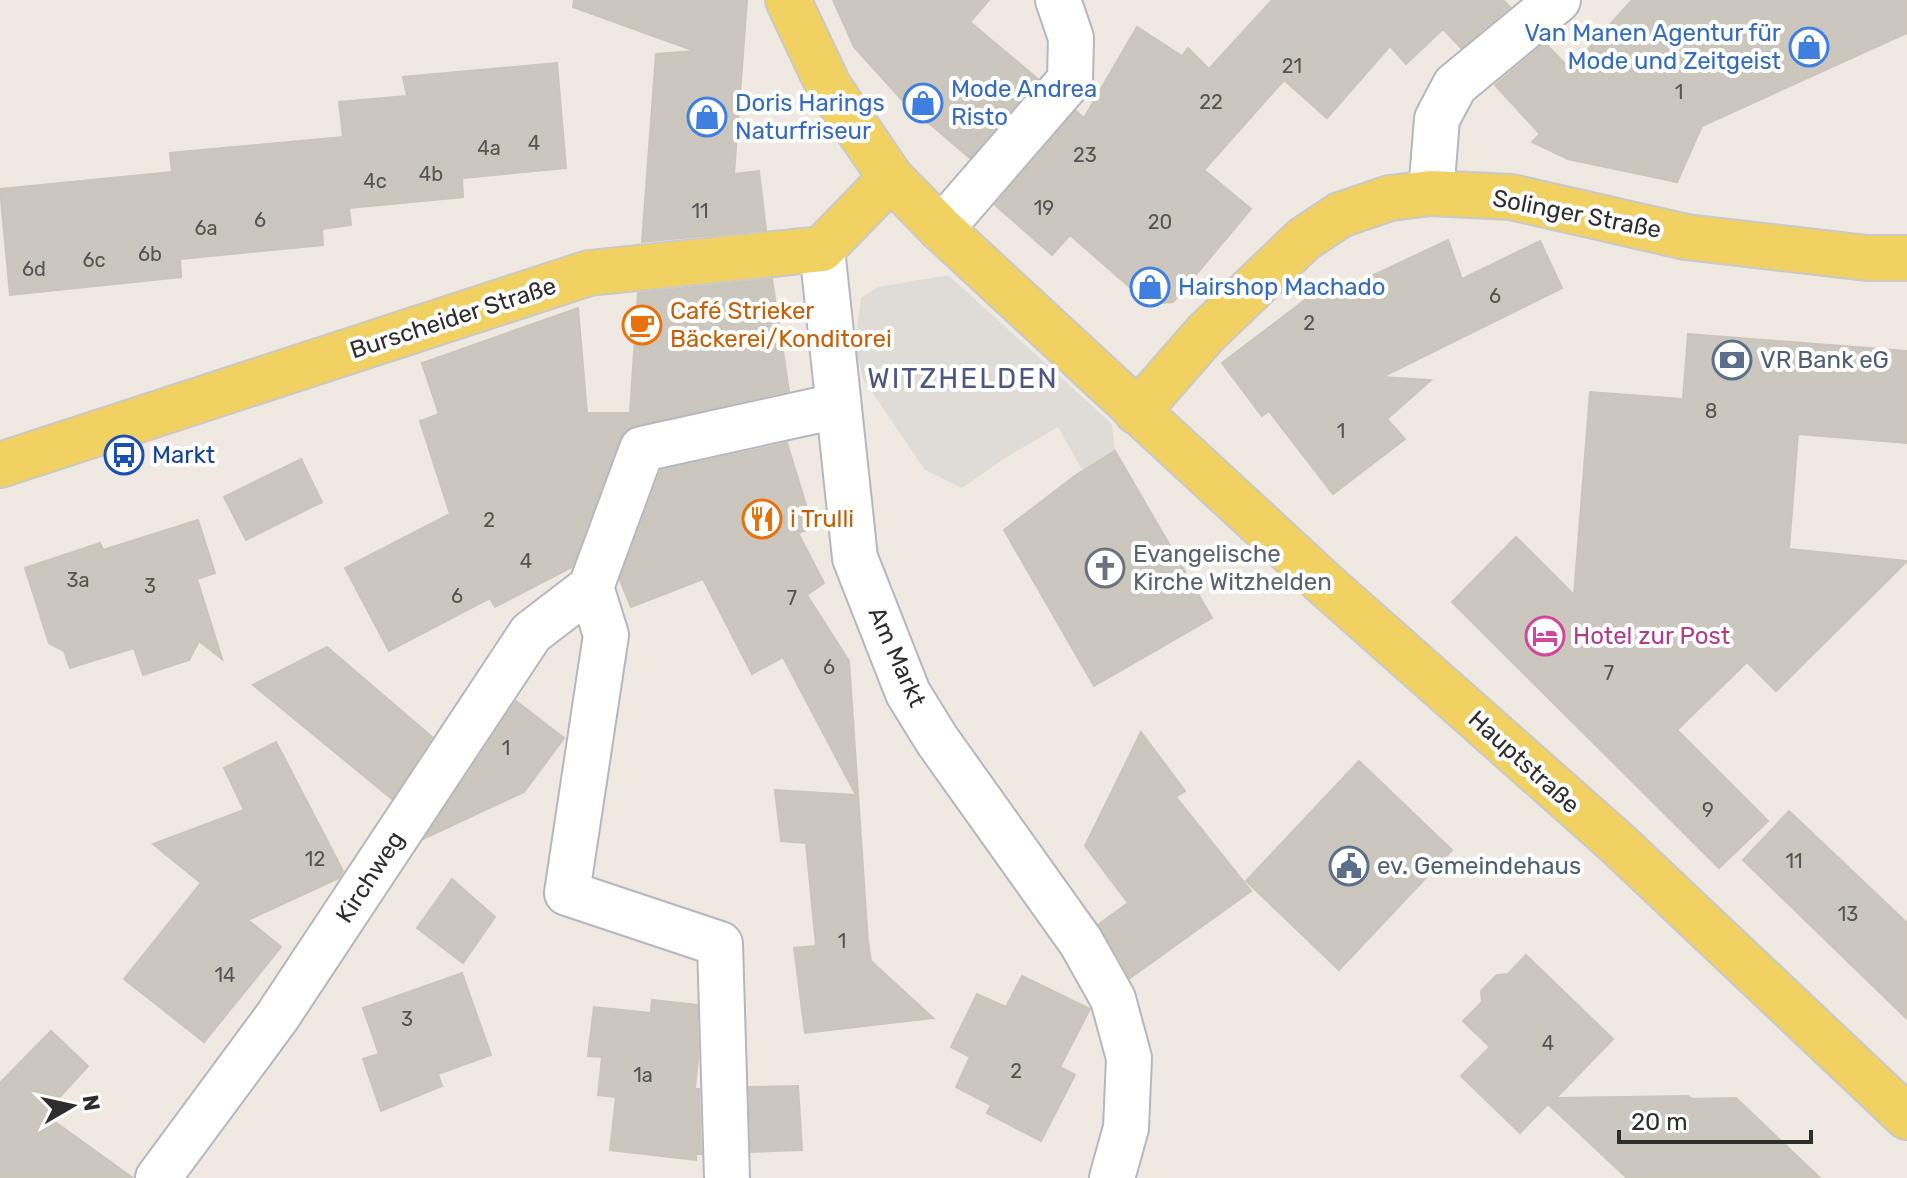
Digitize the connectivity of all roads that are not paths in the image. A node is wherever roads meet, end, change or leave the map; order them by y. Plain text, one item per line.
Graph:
1 (788, 0) edge
2 (1058, 0) edge
3 (1558, 0) edge
4 (891, 178) junction
5 (1431, 193) junction
6 (941, 229) junction
7 (822, 249) junction
8 (1907, 258) edge
9 (837, 406) junction
10 (1137, 412) junction
11 (0, 465) edge
12 (591, 587) junction
13 (1907, 1117) edge
14 (158, 1178) edge
15 (727, 1178) edge
16 (1112, 1178) edge

1 - 4 main road
2 - 6 street
3 - 5 street
4 - 6 main road
4 - 7 main road
5 - 8 main road, Solinger Straße
5 - 10 main road, Solinger Straße
6 - 10 main road
7 - 9 street, Am Markt
7 - 11 main road, Burscheider Straße
9 - 12 street
9 - 16 street, Am Markt
10 - 13 main road, Hauptstraße
12 - 14 street, Kirchweg
12 - 15 street

